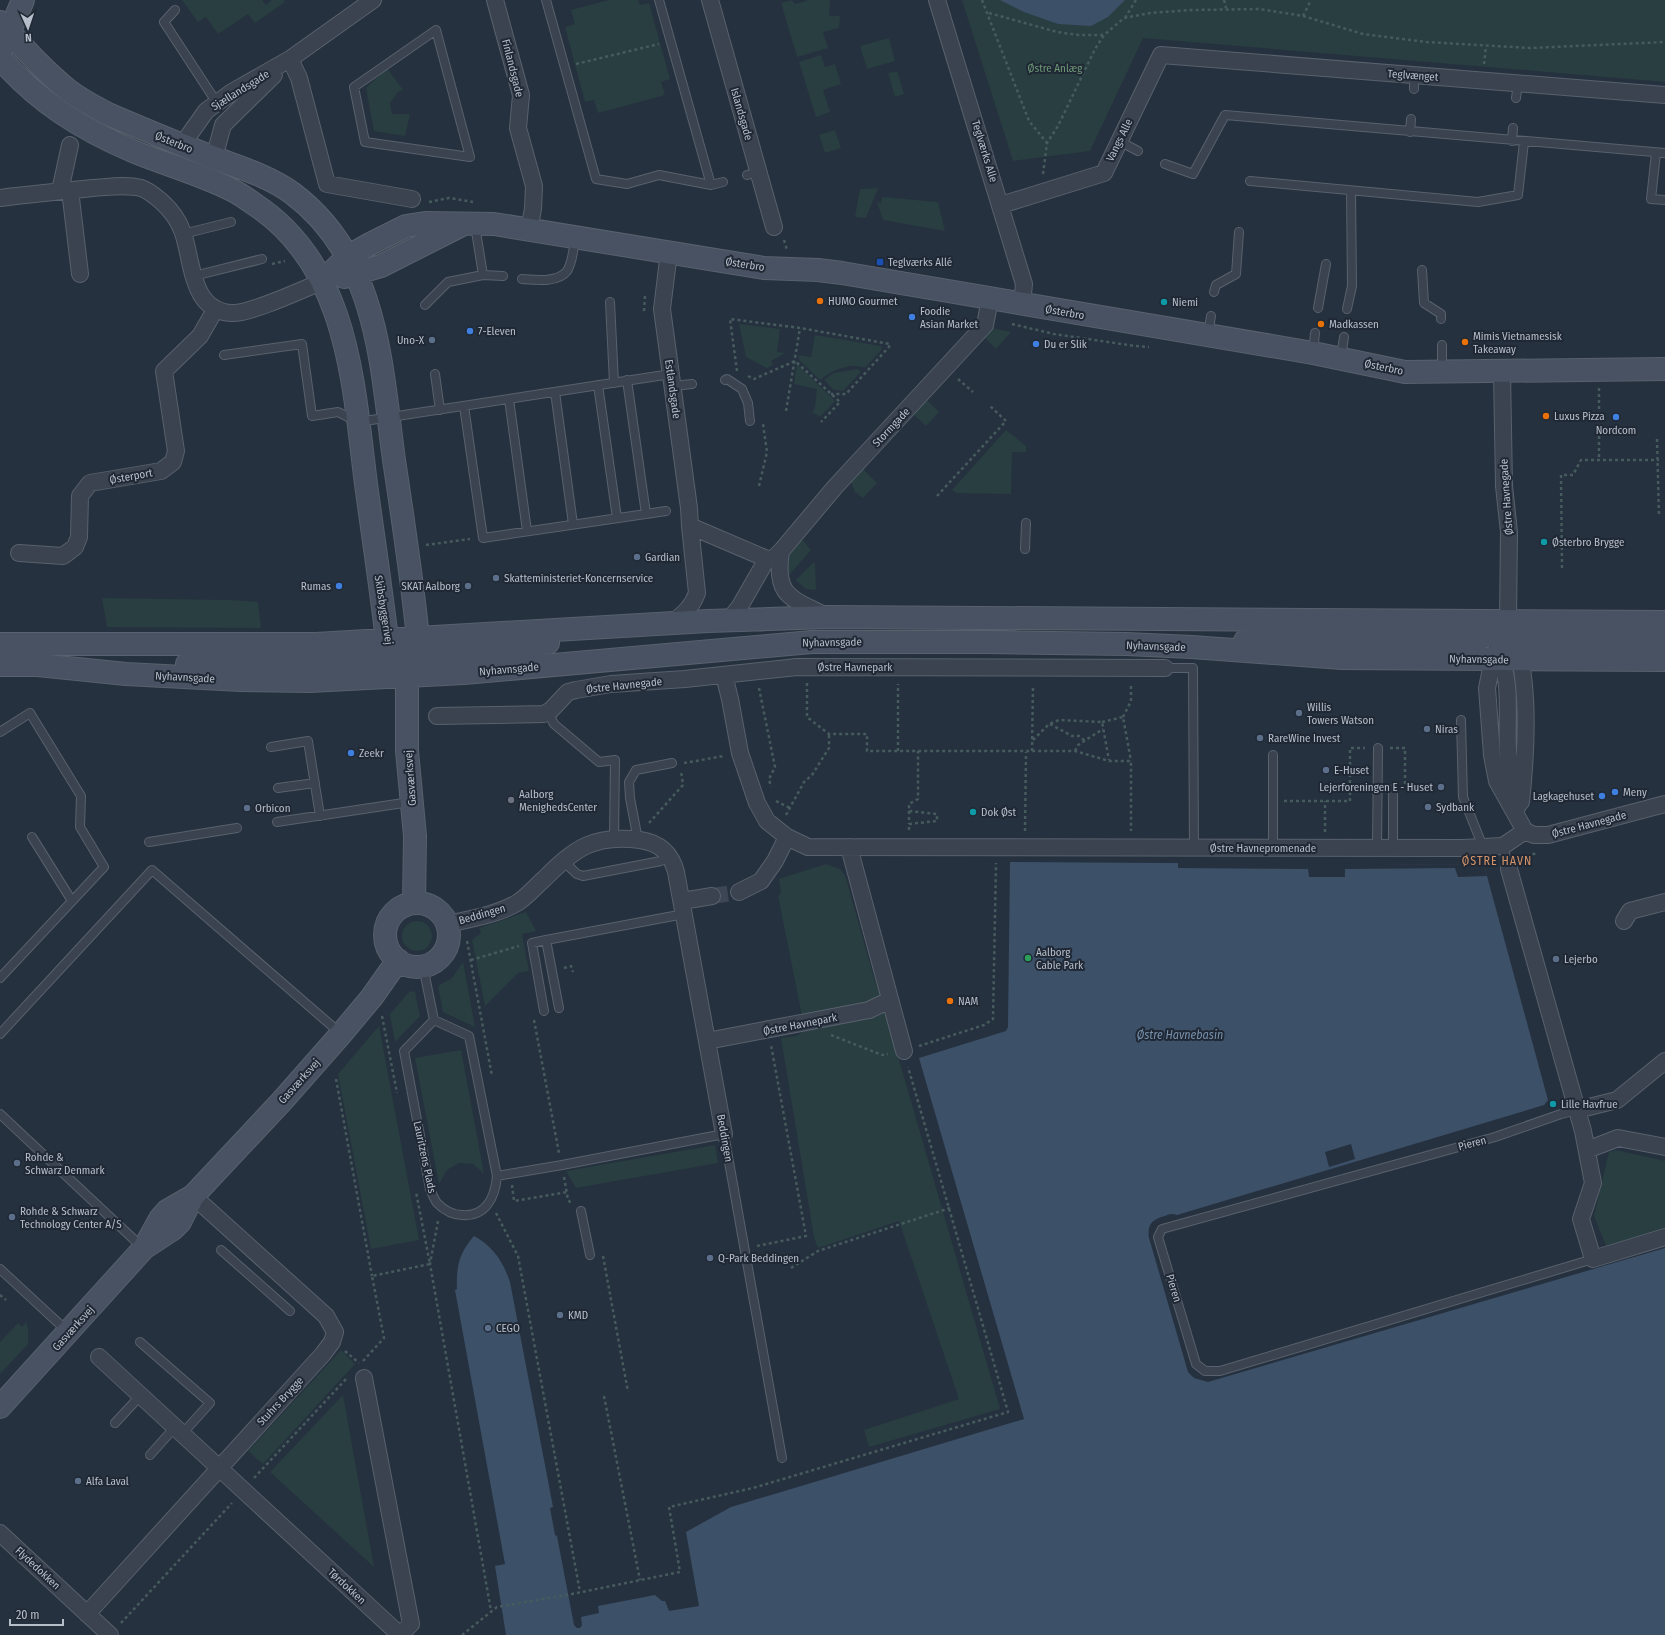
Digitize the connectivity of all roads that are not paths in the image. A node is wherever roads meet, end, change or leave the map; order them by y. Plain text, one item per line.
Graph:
1 (23, 0) edge
2 (373, 0) edge
3 (495, 0) edge
4 (546, 0) edge
5 (660, 0) edge
6 (710, 0) edge
7 (937, 0) edge
8 (175, 10) dead end
9 (5, 27) edge
10 (0, 53) edge
11 (1161, 55) joint
12 (0, 58) edge
13 (290, 59) junction
14 (1665, 95) edge
15 (454, 96) joint
16 (217, 103) junction
17 (1411, 119) dead end
18 (1513, 128) dead end
19 (1410, 132) junction
20 (1512, 141) junction
21 (1524, 142) junction
22 (70, 145) dead end
23 (182, 145) junction
24 (1116, 146) junction
25 (1138, 151) dead end
26 (1656, 153) junction
27 (1665, 154) edge
28 (214, 158) junction
29 (1165, 164) dead end
30 (1250, 181) dead end
31 (723, 182) dead end
32 (711, 185) junction
33 (65, 190) junction
34 (1351, 191) junction
35 (0, 198) edge
36 (412, 199) dead end
37 (1665, 200) edge
38 (1001, 205) junction
39 (232, 222) dead end
40 (470, 223) junction
41 (774, 227) dead end
42 (529, 230) junction
43 (1239, 232) dead end
44 (183, 234) junction
45 (575, 237) junction
46 (670, 252) junction
47 (262, 259) dead end
48 (1326, 264) dead end
49 (352, 266) junction
50 (1422, 270) dead end
51 (80, 274) dead end
52 (483, 275) junction
53 (194, 276) junction
54 (503, 276) dead end
55 (522, 279) dead end
56 (323, 281) junction
57 (1214, 292) dead end
58 (990, 298) junction
59 (610, 302) dead end
60 (1022, 304) junction
61 (425, 305) dead end
62 (1318, 308) dead end
63 (215, 310) junction
64 (1347, 310) dead end
65 (1441, 319) dead end
66 (1442, 346) dead end
67 (224, 355) dead end
68 (1665, 369) edge
69 (1502, 372) junction
70 (1442, 373) junction
71 (435, 374) dead end
72 (627, 380) junction
73 (672, 380) junction
74 (726, 380) road end
75 (614, 383) junction
76 (692, 384) dead end
77 (598, 385) junction
78 (555, 392) junction
79 (509, 399) junction
80 (464, 406) junction
81 (440, 410) junction
82 (388, 418) junction
83 (750, 421) dead end
84 (358, 422) junction
85 (666, 511) dead end
86 (646, 514) junction
87 (617, 518) junction
88 (1026, 523) dead end
89 (573, 524) junction
90 (690, 526) junction
91 (527, 531) junction
92 (1025, 549) dead end
93 (781, 551) junction
94 (19, 553) dead end
95 (767, 560) junction
96 (828, 617) junction
97 (729, 620) junction
98 (1665, 622) edge
99 (672, 623) junction
100 (418, 638) junction
101 (1665, 639) edge
102 (0, 644) edge
103 (1503, 647) junction
104 (390, 649) junction
105 (1665, 660) edge
106 (0, 665) edge
107 (38, 665) junction
108 (1165, 668) joint
109 (724, 675) junction
110 (407, 676) junction
111 (548, 712) junction
112 (437, 716) dead end
113 (1460, 720) dead end
114 (0, 732) edge
115 (271, 747) dead end
116 (1378, 748) road end
117 (1273, 756) dead end
118 (672, 763) dead end
119 (315, 783) junction
120 (278, 788) dead end
121 (1394, 790) dead end
122 (411, 802) junction
123 (1665, 804) edge
124 (320, 816) junction
125 (277, 822) dead end
126 (1522, 825) junction
127 (237, 828) dead end
128 (783, 834) junction
129 (32, 837) dead end
130 (614, 840) junction
131 (644, 841) junction
132 (149, 842) dead end
133 (1503, 846) junction
134 (849, 847) junction
135 (1483, 847) junction
136 (1194, 848) junction
137 (1273, 848) junction
138 (1385, 848) junction
139 (670, 856) junction
140 (562, 860) junction
141 (1509, 870) joint
142 (739, 892) tunnel mouth
143 (712, 896) tunnel mouth
144 (72, 901) junction
145 (1665, 902) edge
146 (414, 903) junction
147 (683, 907) junction
148 (1624, 921) dead end
149 (447, 924) junction
150 (546, 940) junction
151 (398, 960) junction
152 (423, 966) junction
153 (0, 978) edge
154 (890, 1000) junction
155 (559, 1008) dead end
156 (544, 1010) dead end
157 (434, 1020) junction
158 (0, 1034) edge
159 (341, 1034) junction
160 (707, 1041) junction
161 (904, 1051) road end
162 (1665, 1061) edge
163 (1577, 1110) junction
164 (0, 1114) edge
165 (724, 1134) junction
166 (1665, 1147) edge
167 (1586, 1150) junction
168 (496, 1176) junction
169 (193, 1196) junction
170 (581, 1211) road end
171 (1665, 1237) edge
172 (144, 1248) junction
173 (221, 1250) dead end
174 (590, 1255) dead end
175 (1592, 1258) junction
176 (0, 1269) edge
177 (290, 1311) dead end
178 (69, 1333) junction
179 (140, 1342) dead end
180 (99, 1357) dead end
181 (358, 1373) road end
182 (141, 1395) junction
183 (0, 1407) edge
184 (115, 1423) dead end
185 (179, 1431) junction
186 (150, 1455) dead end
187 (782, 1458) dead end
188 (219, 1467) junction
189 (0, 1533) edge
190 (87, 1614) junction
191 (110, 1635) edge

1 - 9 street
2 - 13 street, Sjællandsgade
3 - 42 street, Finlandsgade
4 - 32 lane
5 - 32 lane
6 - 41 street, Islandsgade
7 - 38 street, Teglværks Alle
8 - 16 lane
9 - 10 street
9 - 23 street, Østerbro
11 - 14 street, Teglvænget
11 - 24 street, Vangs Alle
12 - 56 street, Østerbro
13 - 16 street, Sjællandsgade
13 - 28 street, Sjællandsgade
13 - 36 street
15 - 15 lane
16 - 23 street, Sjællandsgade
17 - 19 lane
18 - 20 lane
19 - 20 lane
19 - 29 lane
20 - 21 lane
21 - 26 lane
21 - 34 lane
22 - 33 street
23 - 28 street, Østerbro
24 - 25 lane
24 - 38 street, Vangs Alle
26 - 27 lane
26 - 37 lane
28 - 49 street, Østerbro
30 - 34 lane
31 - 32 lane
33 - 35 street
33 - 44 street
33 - 51 street
34 - 64 lane
38 - 60 street, Teglværks Alle
39 - 44 lane
40 - 42 street, Østerbro
40 - 49 street, Østerbro
40 - 52 lane
42 - 45 street, Østerbro
43 - 57 lane
44 - 53 street
45 - 46 street, Østerbro
45 - 55 lane
46 - 58 street, Østerbro
46 - 73 street, Estlandsgade
47 - 53 lane
48 - 62 lane
49 - 56 street, Østerbro
49 - 82 street
50 - 65 lane
52 - 54 lane
52 - 61 lane
53 - 63 street
56 - 63 street, Østerbro
56 - 84 street, Skibsbyggerivej
58 - 60 street, Østerbro
58 - 93 street, Stormgade
59 - 75 lane
60 - 70 street, Østerbro
63 - 94 street, Østerport
66 - 70 lane
67 - 84 lane
68 - 69 street, Østerbro
69 - 70 street, Østerbro
69 - 103 street, Østre Havnegade
71 - 81 lane
72 - 73 lane
72 - 75 lane
72 - 86 lane
73 - 76 lane
73 - 90 street, Estlandsgade
74 - 83 lane
75 - 77 lane
77 - 78 lane
77 - 87 lane
78 - 79 lane
78 - 89 lane
79 - 80 lane
79 - 91 lane
80 - 81 lane
80 - 91 lane
81 - 82 lane
82 - 84 lane
82 - 100 street
84 - 104 street, Skibsbyggerivej
85 - 86 lane
86 - 87 lane
87 - 89 lane
88 - 92 lane
89 - 91 lane
90 - 95 street
90 - 99 street, Estlandsgade
93 - 95 street, Stormgade
93 - 96 street
95 - 97 street, Stormgade
96 - 97 street, Nyhavnsgade
96 - 103 street, Nyhavnsgade
97 - 99 street, Nyhavnsgade
98 - 103 street, Nyhavnsgade
99 - 100 street, Nyhavnsgade
99 - 110 street
100 - 104 street, Nyhavnsgade
100 - 110 street
101 - 103 street
102 - 104 street, Nyhavnsgade
103 - 105 street, Nyhavnsgade
103 - 110 street, Nyhavnsgade
103 - 126 street
103 - 126 street, Østre Havnegade
103 - 126 street, Østre Havnegade
104 - 107 street
104 - 110 street, Skibsbyggerivej
106 - 107 street, Nyhavnsgade
107 - 110 street, Nyhavnsgade
108 - 109 street, Østre Havnepark
108 - 136 lane
109 - 111 street, Østre Havnegade
109 - 128 street
110 - 122 street, Gasværksvej
111 - 112 street
111 - 130 lane
113 - 135 lane
114 - 144 lane
115 - 119 lane
116 - 138 lane
117 - 137 lane
118 - 131 lane
119 - 120 lane
119 - 124 lane
121 - 138 lane
122 - 124 lane
122 - 146 street, Gasværksvej
123 - 126 street, Østre Havnegade
124 - 125 lane
126 - 133 street
127 - 132 lane
128 - 134 street
128 - 142 street
129 - 144 lane
130 - 131 street, Beddingen
130 - 140 street, Beddingen
131 - 139 street
133 - 135 street, Østre Havnepromenade
133 - 141 lane
134 - 136 street, Østre Havnepromenade
134 - 154 street
135 - 138 street, Østre Havnepromenade
136 - 137 street, Østre Havnepromenade
137 - 138 street, Østre Havnepromenade
139 - 140 lane
139 - 147 street, Beddingen
140 - 149 street, Beddingen
141 - 163 street
143 - 147 street
144 - 153 lane
145 - 148 street
146 - 149 street
146 - 151 street
147 - 150 lane
147 - 160 street, Beddingen
149 - 152 street
150 - 155 lane
150 - 156 lane
151 - 152 street
151 - 159 street, Gasværksvej
152 - 157 lane
154 - 160 street, Østre Havnepark
154 - 161 street
157 - 168 lane
157 - 168 lane, Lauritzens Plads
158 - 159 lane
159 - 169 street, Gasværksvej
160 - 165 street, Beddingen
162 - 163 street
163 - 167 street
163 - 175 lane, Pieren
164 - 172 lane
165 - 168 lane
165 - 187 lane, Beddingen
166 - 167 street
167 - 175 street
169 - 172 street, Gasværksvej
169 - 188 street, Stuhrs Brygge
170 - 174 lane
171 - 175 street, Pieren
172 - 178 street, Gasværksvej
173 - 177 lane
176 - 178 lane
178 - 183 street, Gasværksvej
179 - 185 lane
180 - 182 street, Tørdokken
181 - 188 street, Tørdokken
182 - 184 lane
182 - 185 street, Tørdokken
185 - 186 lane
185 - 188 street, Tørdokken
188 - 190 street, Stuhrs Brygge
189 - 190 street, Flydedokken
190 - 191 street, Flydedokken

